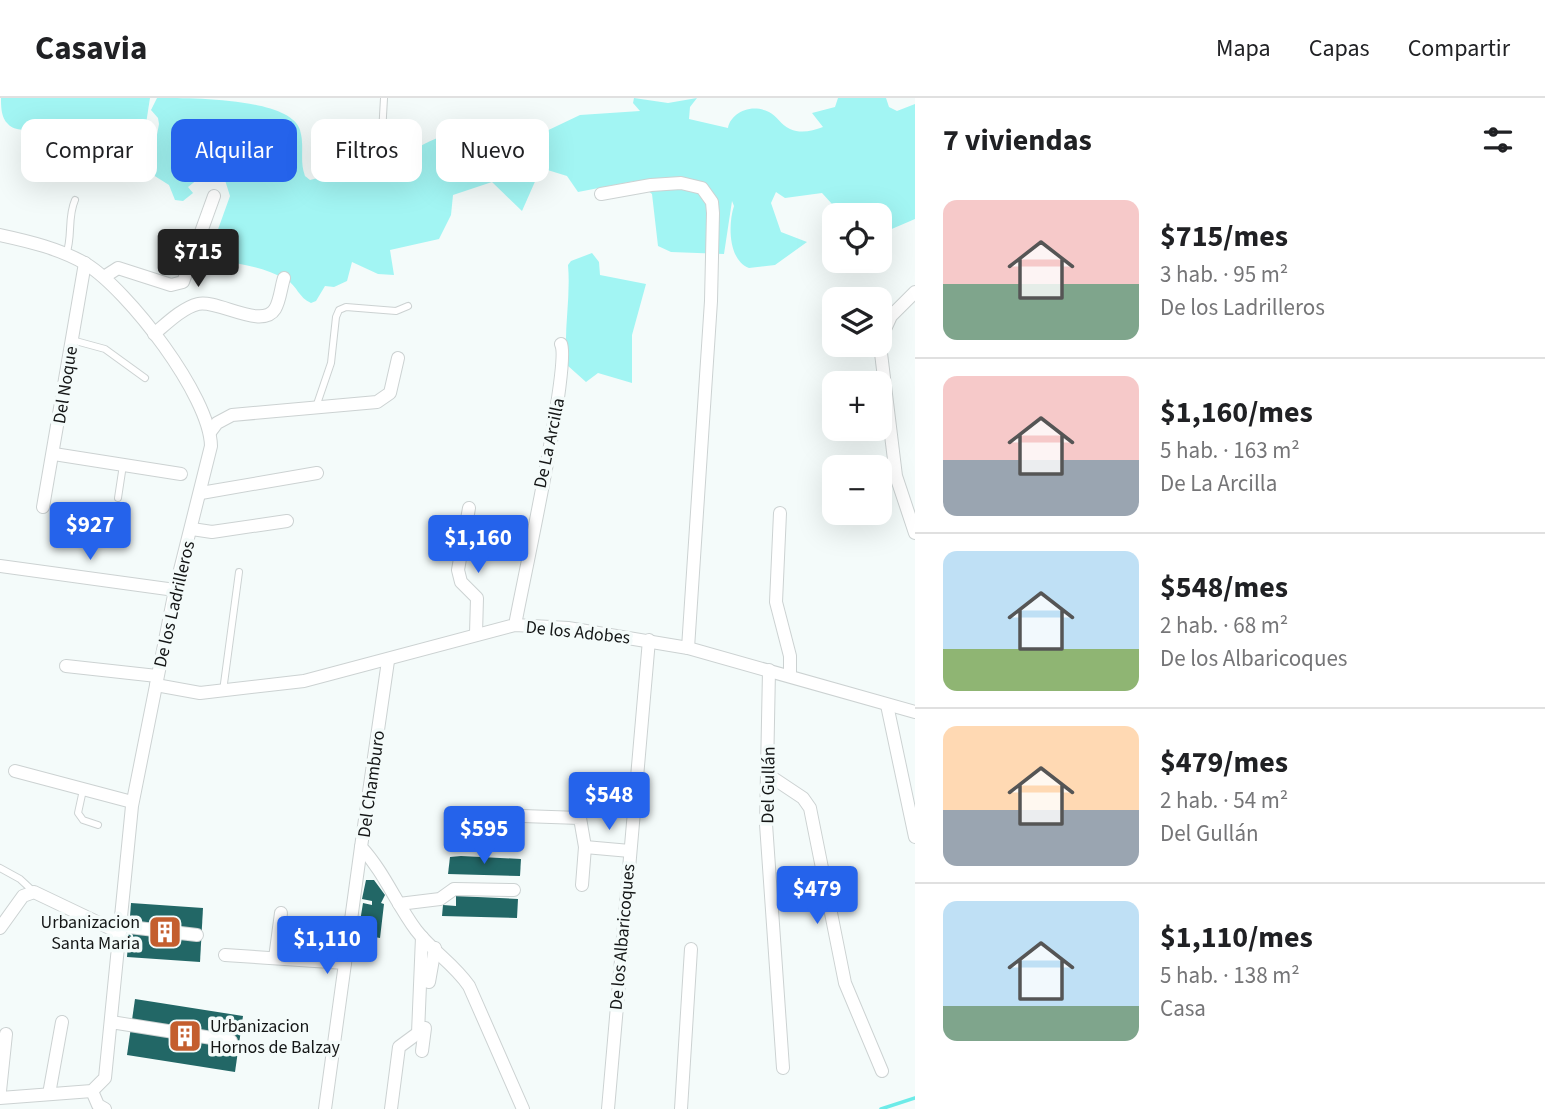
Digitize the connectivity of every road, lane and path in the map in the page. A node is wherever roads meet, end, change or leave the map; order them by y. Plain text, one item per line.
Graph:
1 (384, 98) edge
2 (383, 119) edge
3 (601, 194) dead end
4 (214, 196) dead end
5 (75, 200) dead end
6 (0, 235) edge
7 (66, 255) junction
8 (85, 263) junction
9 (104, 277) junction
10 (284, 278) dead end
11 (915, 292) edge
12 (408, 306) dead end
13 (892, 315) edge
14 (153, 334) junction
15 (72, 340) junction
16 (561, 344) dead end
17 (882, 357) edge
18 (398, 358) dead end
19 (145, 378) dead end
20 (316, 407) junction
21 (211, 431) junction
22 (54, 454) junction
23 (123, 465) junction
24 (317, 473) dead end
25 (181, 474) dead end
26 (201, 494) junction
27 (118, 498) dead end
28 (43, 507) dead end
29 (469, 508) dead end
30 (780, 513) dead end
31 (287, 521) dead end
32 (192, 529) junction
33 (915, 533) edge
34 (0, 566) edge
35 (239, 572) dead end
36 (175, 590) junction
37 (515, 625) junction
38 (476, 634) junction
39 (649, 640) junction
40 (688, 648) junction
41 (388, 661) junction
42 (66, 666) dead end
43 (769, 670) junction
44 (790, 676) junction
45 (157, 681) junction
46 (223, 691) junction
47 (887, 705) junction
48 (915, 712) edge
49 (15, 771) dead end
50 (767, 774) junction
51 (83, 790) junction
52 (132, 802) junction
53 (466, 814) dead end
54 (98, 825) dead end
55 (915, 836) edge
56 (362, 847) junction
57 (585, 847) junction
58 (629, 851) junction
59 (0, 868) edge
60 (582, 885) dead end
61 (514, 890) dead end
62 (34, 892) junction
63 (399, 904) junction
64 (281, 913) dead end
65 (0, 928) edge
66 (120, 929) junction
67 (197, 935) dead end
68 (422, 937) junction
69 (435, 948) junction
70 (691, 949) dead end
71 (225, 955) dead end
72 (275, 958) junction
73 (345, 962) junction
74 (61, 1022) dead end
75 (111, 1022) junction
76 (6, 1034) dead end
77 (231, 1041) dead end
78 (422, 1051) dead end
79 (783, 1068) dead end
80 (882, 1071) dead end
81 (0, 1091) edge
82 (92, 1091) junction
83 (50, 1094) junction
84 (0, 1098) edge
85 (105, 1109) edge
86 (325, 1109) edge
87 (391, 1109) edge
88 (523, 1109) edge
89 (608, 1109) edge
90 (681, 1109) edge

1 - 2 lane
3 - 40 street
4 - 9 street
5 - 7 lane
6 - 7 street, De los Ladrilleros
7 - 8 street, De los Ladrilleros
8 - 9 street, De los Ladrilleros
8 - 15 street, Del Noque
9 - 14 street, De los Ladrilleros
10 - 14 street
11 - 13 street
12 - 20 lane
14 - 21 street, De los Ladrilleros
15 - 19 lane
15 - 22 street, Del Noque
16 - 37 street, De La Arcilla
17 - 33 street
18 - 20 street
20 - 21 street
21 - 26 street, De los Ladrilleros
22 - 23 street
22 - 28 street, Del Noque
23 - 25 street
23 - 27 lane
24 - 26 street
26 - 32 street, De los Ladrilleros
29 - 38 street
30 - 44 street
31 - 32 street
32 - 36 street, De los Ladrilleros
34 - 36 street
35 - 46 lane
36 - 45 street, De los Ladrilleros
37 - 38 street, De los Adobes
37 - 39 street, De los Adobes
38 - 41 street, De los Adobes
39 - 40 street, De los Adobes
39 - 58 street, De los Albaricoques
40 - 43 street, De los Adobes
41 - 46 street, De los Adobes
41 - 56 street, Del Chamburo
42 - 45 street, De los Adobes
43 - 44 street, De los Adobes
43 - 50 street, Del Gullán
44 - 47 street, De los Adobes
45 - 46 street, De los Adobes
45 - 52 street, De los Ladrilleros
47 - 48 street, De los Adobes
47 - 55 street
49 - 51 street
50 - 79 street, Del Gullán
50 - 80 street
51 - 52 street
51 - 54 lane
52 - 66 street, De los Ladrilleros
53 - 57 street
56 - 63 street, Del Chamburo
56 - 73 street
57 - 58 street
57 - 60 street
58 - 89 street, De los Albaricoques
59 - 62 lane
61 - 63 street
62 - 65 street
62 - 66 street
63 - 68 street, Del Chamburo
64 - 72 street
66 - 67 street
66 - 75 street, De los Ladrilleros
68 - 69 street, Del Chamburo
68 - 87 street
69 - 78 street
69 - 88 street, Del Chamburo
70 - 90 street
71 - 72 street
72 - 73 street
73 - 86 street
74 - 83 street
75 - 77 street
75 - 82 street, De los Ladrilleros
76 - 81 street
82 - 83 street
82 - 85 street
83 - 84 street

